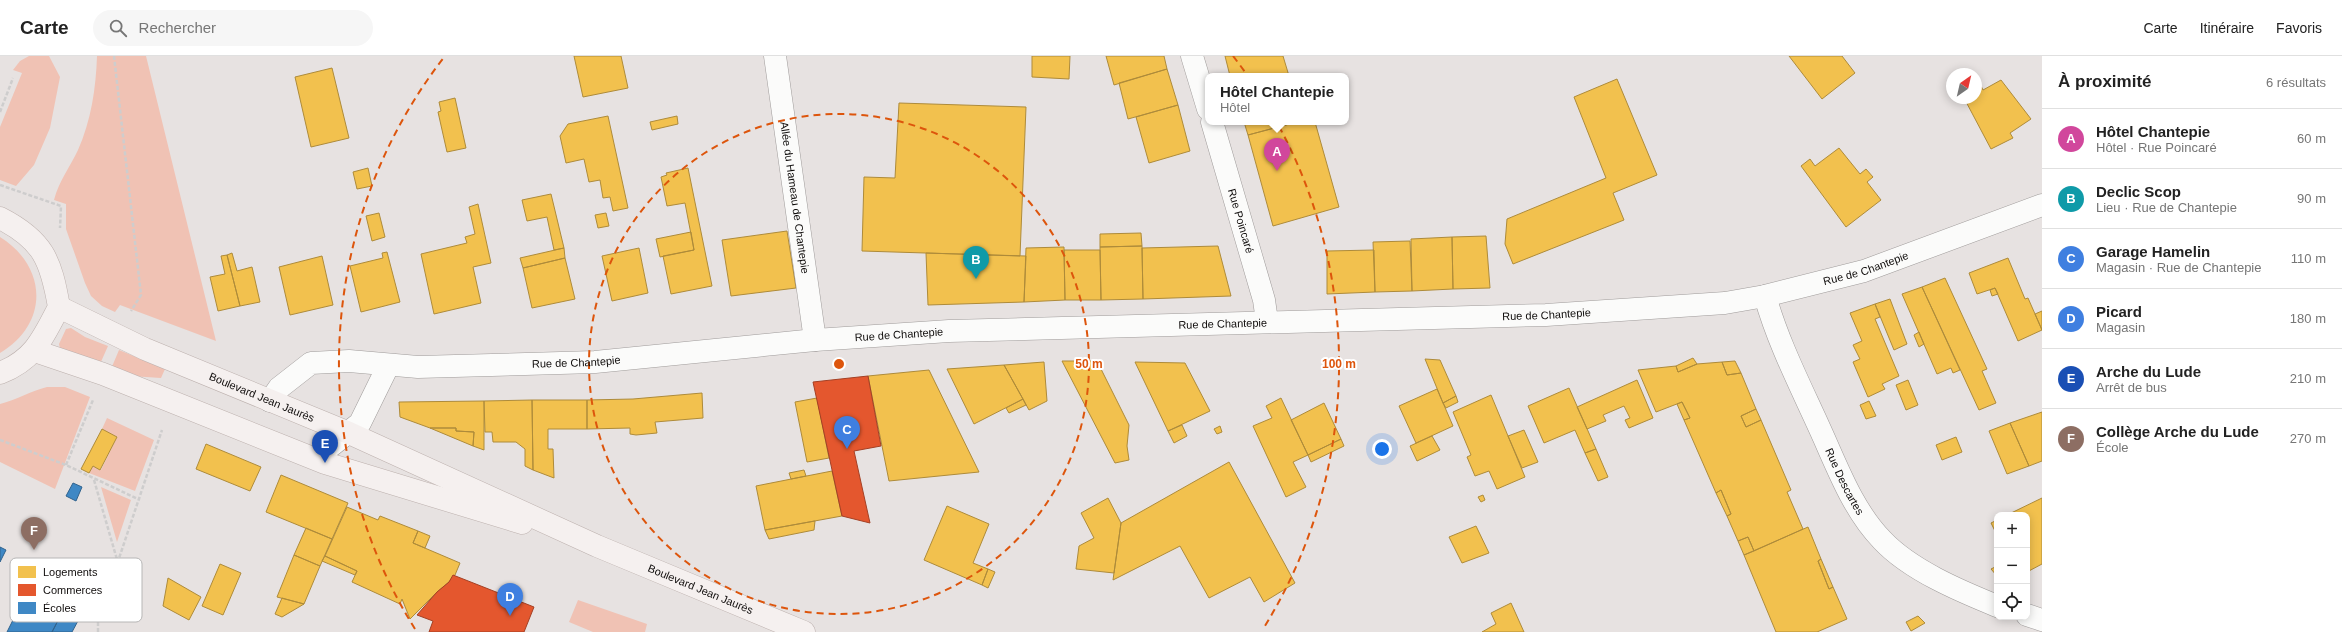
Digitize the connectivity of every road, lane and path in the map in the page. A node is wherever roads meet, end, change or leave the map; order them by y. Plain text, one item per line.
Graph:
1 (114, 56) edge
2 (775, 56) edge
3 (1192, 56) edge
4 (14, 78) dead end
5 (1205, 99) edge
6 (0, 112) edge
7 (1213, 125) edge
8 (2042, 205) edge
9 (0, 218) edge
10 (1765, 296) junction
11 (59, 307) junction
12 (1267, 321) junction
13 (118, 336) junction
14 (815, 340) junction
15 (35, 351) junction
16 (388, 366) junction
17 (0, 373) edge
18 (270, 401) junction
19 (163, 431) dead end
20 (349, 433) junction
21 (0, 440) edge
22 (323, 453) junction
23 (94, 480) junction
24 (140, 500) junction
25 (597, 546) junction
26 (117, 558) edge
27 (120, 558) edge
28 (1994, 605) edge
29 (2030, 616) edge
30 (2042, 620) edge
31 (804, 632) edge

1 - 13 path
2 - 14 street, Allée du Hameau de Chantepie
3 - 5 street
4 - 6 path
7 - 12 street, Rue Poincaré
8 - 10 street, Rue de Chantepie
9 - 11 main road
10 - 12 street, Rue de Chantepie
10 - 28 street, Rue Descartes
11 - 13 main road, Boulevard Jean Jaurès
11 - 15 main road
12 - 14 street, Rue de Chantepie
13 - 18 main road, Boulevard Jean Jaurès
14 - 16 street, Rue de Chantepie
15 - 17 main road
15 - 22 main road, Boulevard Jean Jaurès
16 - 18 street, Rue de Chantepie
16 - 20 street
18 - 20 main road, Boulevard Jean Jaurès
19 - 24 path
20 - 22 street
20 - 25 main road, Boulevard Jean Jaurès
21 - 23 path
22 - 25 main road, Boulevard Jean Jaurès
23 - 24 path
23 - 26 path
24 - 27 path
25 - 31 main road, Boulevard Jean Jaurès
29 - 30 street

